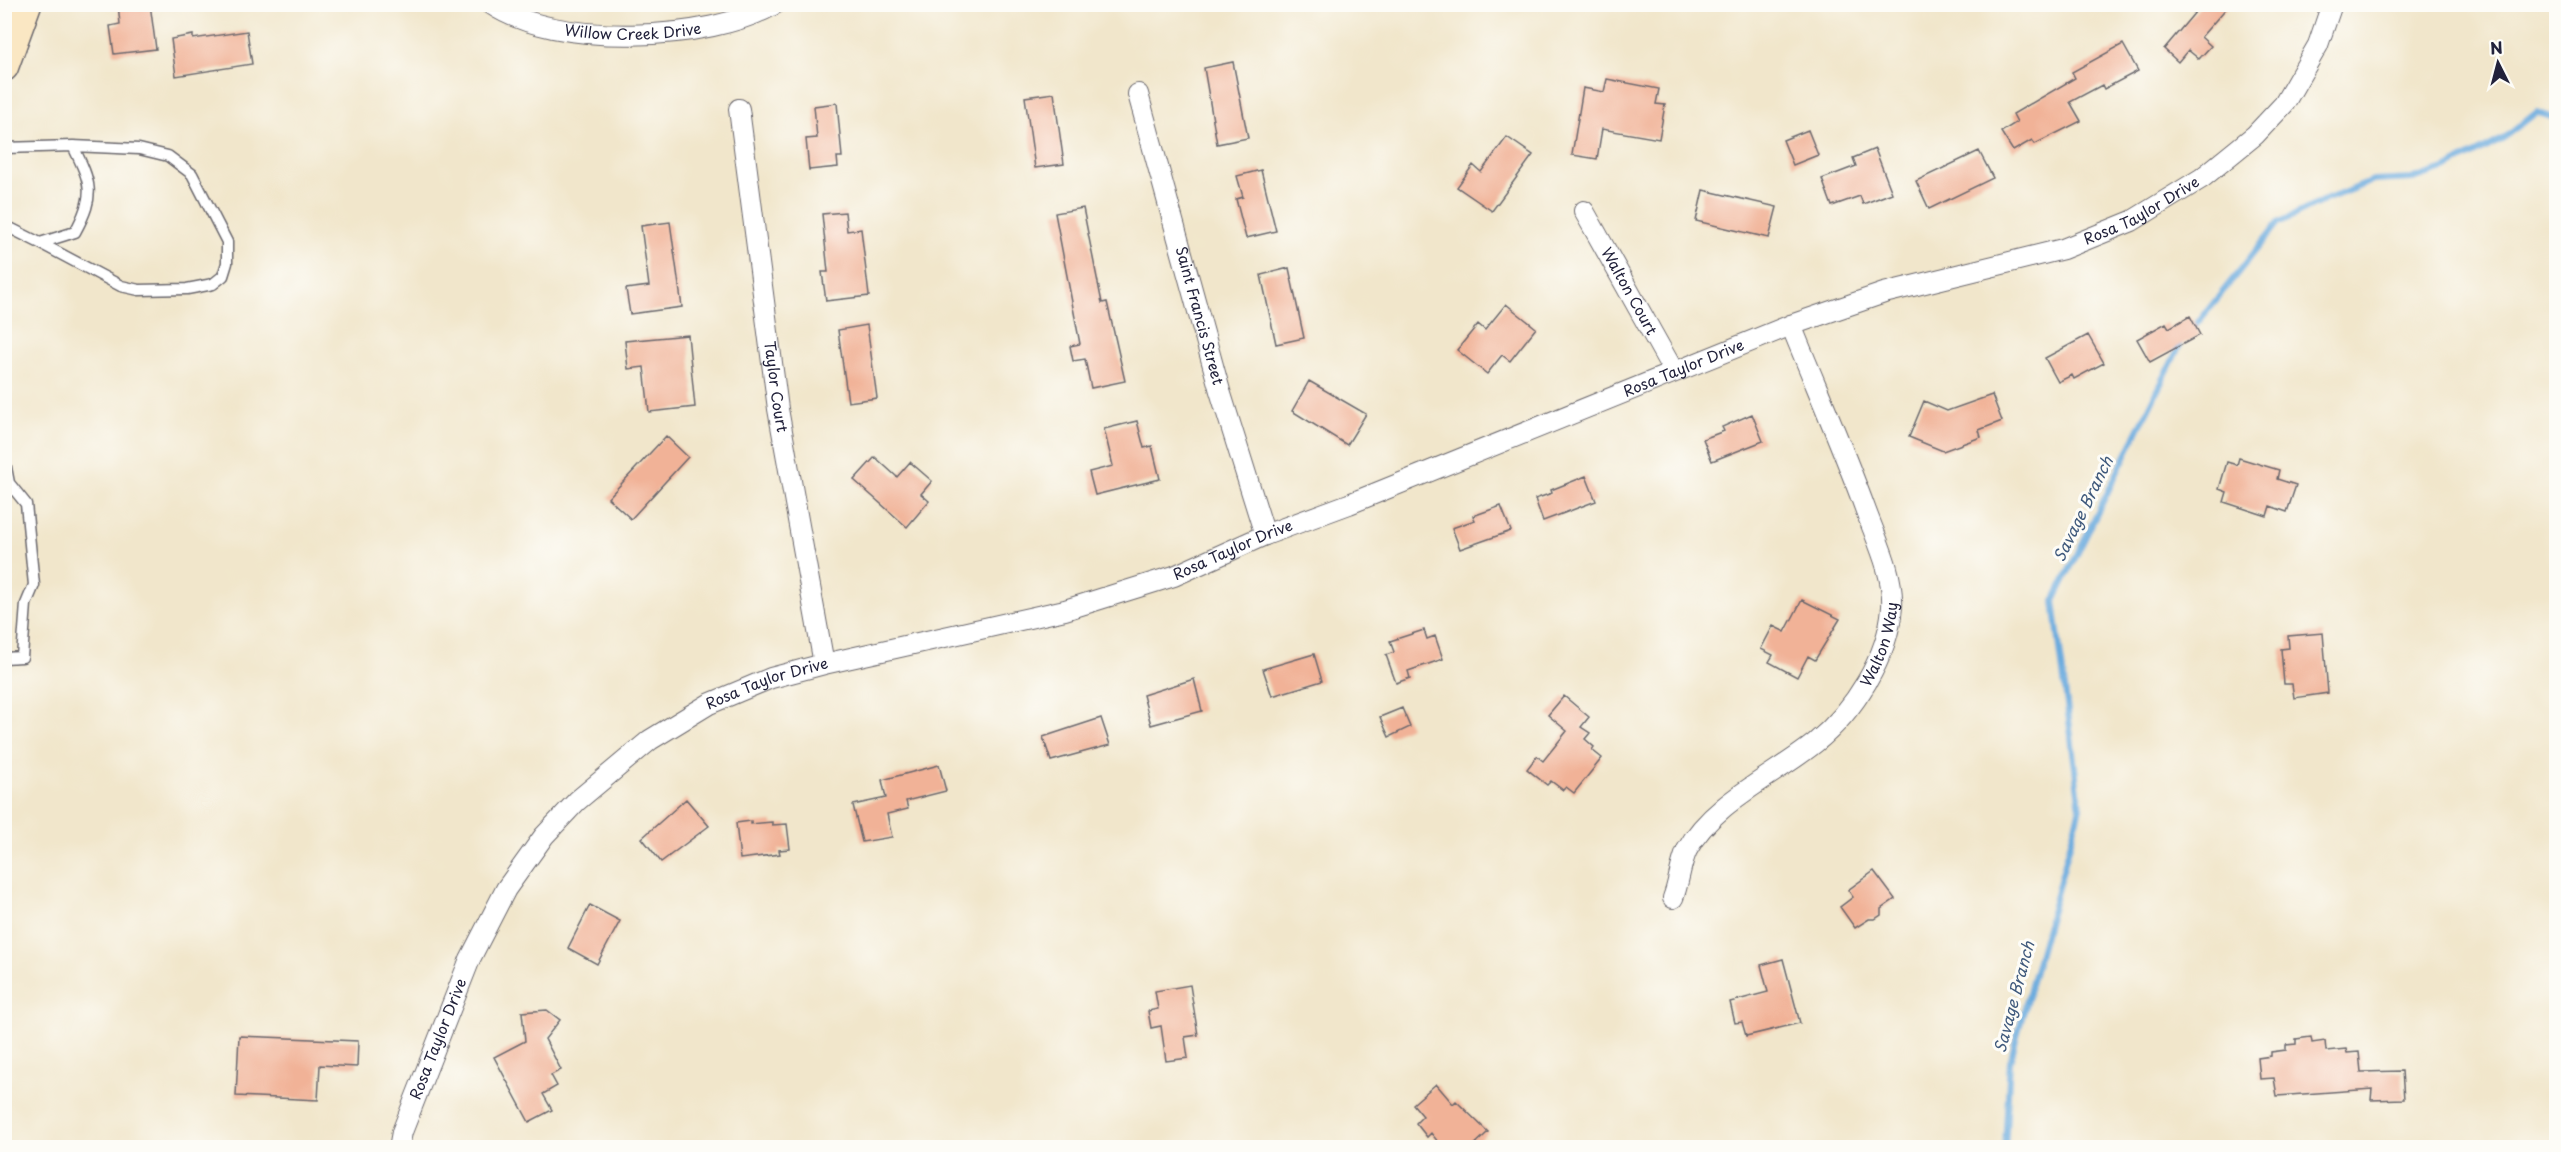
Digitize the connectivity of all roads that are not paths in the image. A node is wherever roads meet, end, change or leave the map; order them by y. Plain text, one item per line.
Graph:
1 (27, 4) edge
2 (491, 4) edge
3 (775, 4) edge
4 (2332, 4) edge
5 (4, 67) edge
6 (1138, 94) dead end
7 (739, 109) dead end
8 (74, 146) junction
9 (4, 148) edge
10 (1584, 211) dead end
11 (4, 225) edge
12 (40, 243) junction
13 (1791, 325) junction
14 (1674, 372) junction
15 (4, 458) edge
16 (1265, 535) junction
17 (4, 658) edge
18 (824, 664) junction
19 (1672, 898) dead end
20 (399, 1148) edge

1 - 5 street
2 - 3 street, Willow Creek Drive
4 - 13 street, Rosa Taylor Drive
6 - 16 street, Saint Francis Street
7 - 18 street, Taylor Court
8 - 9 lane
8 - 12 lane
8 - 12 lane
10 - 14 street, Walton Court
11 - 12 lane
13 - 14 street, Rosa Taylor Drive
13 - 19 street, Walton Way
14 - 16 street, Rosa Taylor Drive
15 - 17 lane
16 - 18 street, Rosa Taylor Drive
18 - 20 street, Rosa Taylor Drive

